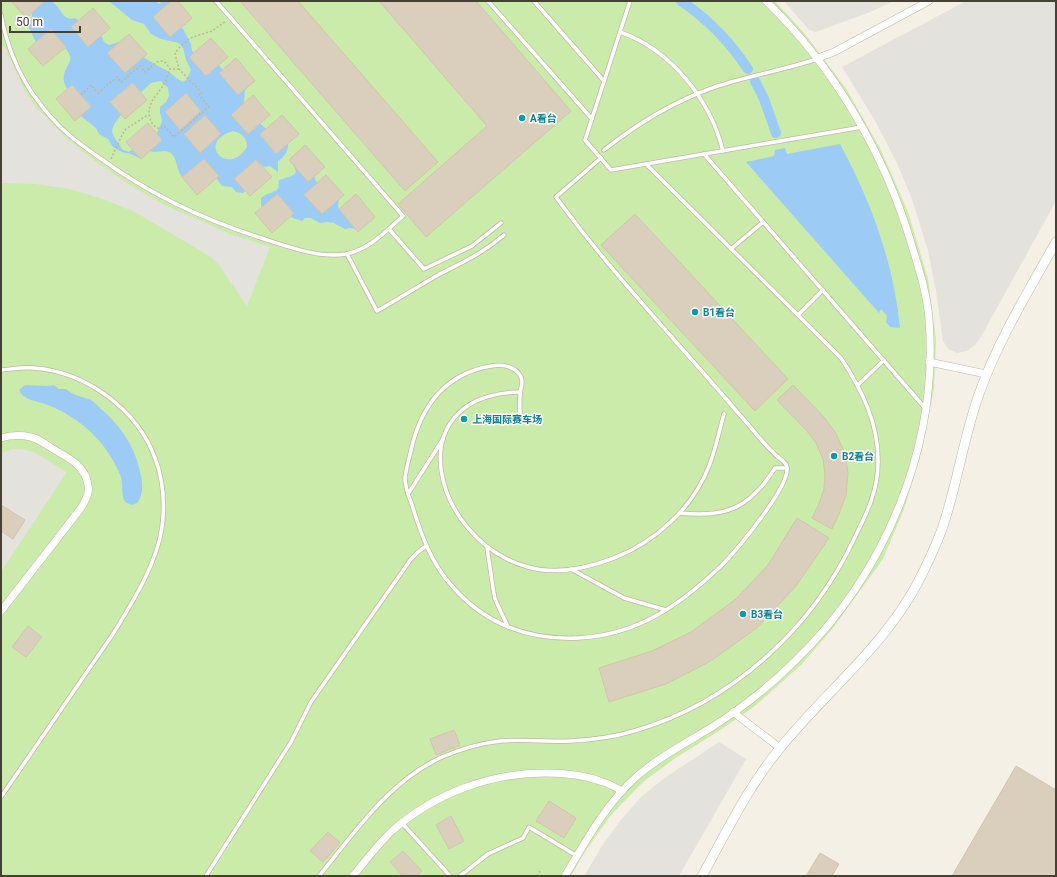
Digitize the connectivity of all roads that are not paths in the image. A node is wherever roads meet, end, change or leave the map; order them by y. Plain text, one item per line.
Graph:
1 (216, 1) edge
2 (488, 1) edge
3 (534, 1) edge
4 (630, 1) edge
5 (766, 1) edge
6 (929, 1) edge
7 (1, 15) edge
8 (2, 29) edge
9 (620, 32) junction
10 (818, 58) junction
11 (604, 81) junction
12 (697, 94) junction
13 (592, 119) junction
14 (863, 127) junction
15 (604, 150) dead end
16 (723, 151) junction
17 (704, 154) junction
18 (601, 158) junction
19 (646, 164) junction
20 (763, 222) junction
21 (501, 223) dead end
22 (389, 229) junction
23 (504, 235) dead end
24 (1056, 242) edge
25 (731, 249) junction
26 (347, 254) junction
27 (823, 290) junction
28 (798, 315) junction
29 (884, 360) junction
30 (929, 362) junction
31 (1, 370) edge
32 (986, 374) junction
33 (858, 385) junction
34 (520, 392) junction
35 (925, 408) junction
36 (724, 414) dead end
37 (520, 416) dead end
38 (444, 437) junction
39 (1, 438) edge
40 (787, 468) junction
41 (408, 494) junction
42 (680, 512) junction
43 (426, 546) junction
44 (487, 547) junction
45 (571, 569) junction
46 (666, 610) junction
47 (1, 611) edge
48 (508, 627) junction
49 (734, 712) junction
50 (780, 748) junction
51 (622, 791) junction
52 (1, 796) edge
53 (402, 823) junction
54 (577, 856) junction
55 (206, 876) edge
56 (319, 876) edge
57 (353, 876) edge
58 (450, 876) edge
59 (460, 876) edge
60 (565, 876) edge
61 (702, 876) edge

1 - 22 lane
2 - 13 lane
3 - 11 lane
4 - 9 lane
5 - 10 street
6 - 10 street
7 - 8 lane
8 - 26 lane
9 - 11 lane
9 - 12 lane
10 - 12 lane
10 - 14 street
11 - 13 lane
12 - 15 lane
12 - 16 lane
13 - 18 lane
14 - 16 lane
14 - 30 street
16 - 17 lane
17 - 19 lane
17 - 20 lane
18 - 19 lane
18 - 40 lane
19 - 25 lane
20 - 25 lane
20 - 27 lane
21 - 22 lane
22 - 26 lane
23 - 26 lane
24 - 32 street
25 - 28 lane
27 - 28 lane
27 - 29 lane
28 - 33 lane
29 - 33 lane
29 - 35 lane
30 - 32 street
30 - 35 street
31 - 52 lane
32 - 50 street
33 - 56 lane
34 - 37 lane
34 - 38 lane
34 - 41 lane
35 - 49 street
36 - 42 lane
38 - 41 lane
38 - 44 lane
39 - 47 street
40 - 42 lane
40 - 46 lane
41 - 43 lane
42 - 45 lane
43 - 48 lane
43 - 55 lane
44 - 45 lane
44 - 48 lane
45 - 46 lane
46 - 48 lane
49 - 50 street
49 - 51 street
50 - 61 street
51 - 53 street
51 - 54 street
53 - 57 street
53 - 58 lane
54 - 59 lane
54 - 60 street

